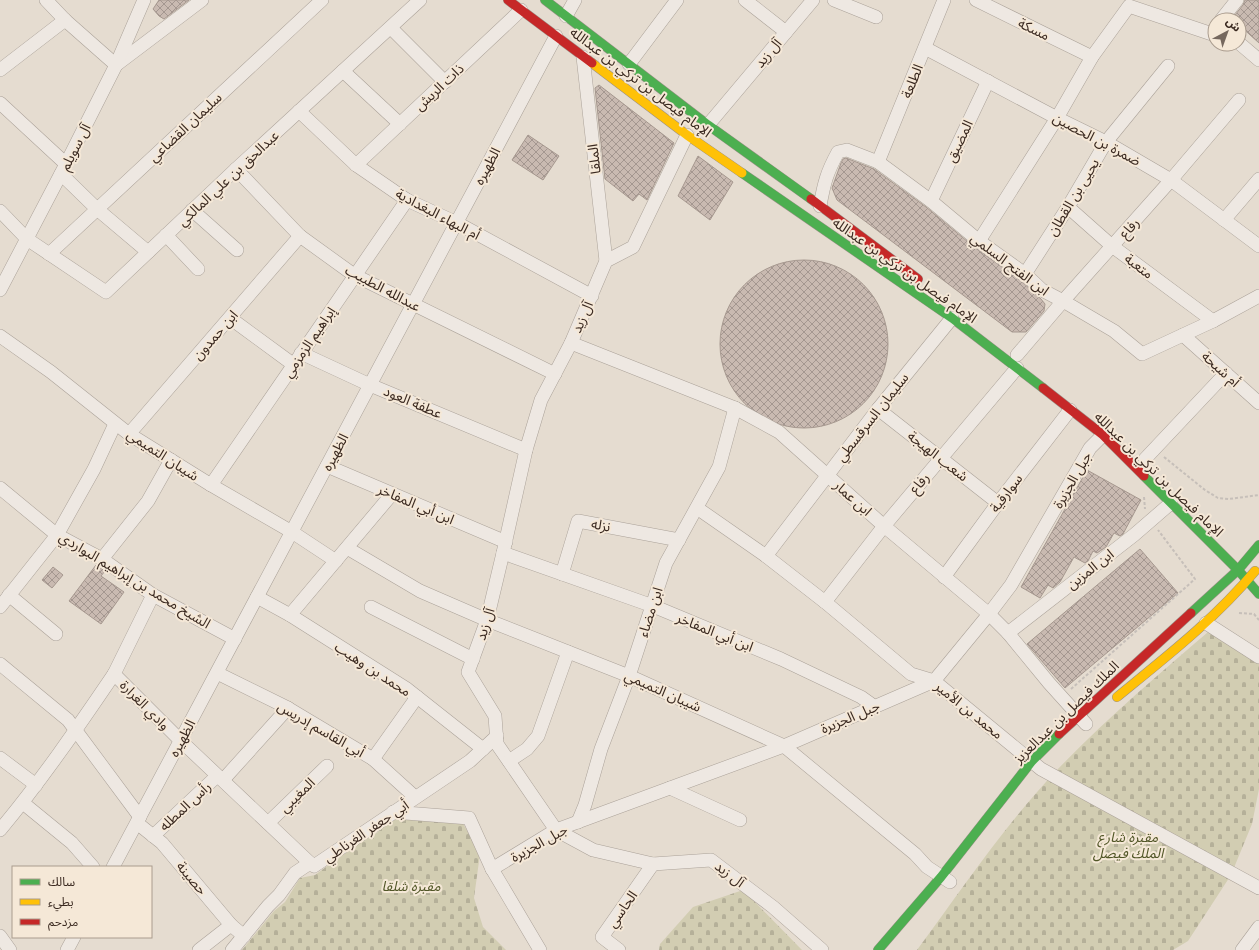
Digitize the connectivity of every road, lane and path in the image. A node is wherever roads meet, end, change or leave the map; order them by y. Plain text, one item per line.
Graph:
1 (46, 0) edge
2 (144, 0) edge
3 (202, 0) edge
4 (322, 0) edge
5 (420, 0) edge
6 (508, 0) edge
7 (545, 0) edge
8 (575, 0) edge
9 (677, 0) edge
10 (745, 0) edge
11 (813, 0) edge
12 (834, 0) edge
13 (944, 0) edge
14 (976, 0) edge
15 (1237, 0) edge
16 (521, 10) junction
17 (1227, 12) edge
18 (566, 16) junction
19 (876, 17) dead end
20 (65, 20) junction
21 (391, 28) junction
22 (1207, 30) edge
23 (786, 32) junction
24 (556, 36) junction
25 (925, 48) junction
26 (1247, 50) edge
27 (583, 57) junction
28 (1092, 57) junction
29 (1259, 60) edge
30 (630, 64) junction
31 (116, 65) junction
32 (1168, 66) dead end
33 (0, 70) edge
34 (343, 71) junction
35 (988, 81) junction
36 (445, 82) junction
37 (1239, 100) dead end
38 (0, 102) edge
39 (299, 111) junction
40 (1057, 118) junction
41 (400, 124) junction
42 (708, 124) junction
43 (687, 135) junction
44 (1106, 142) junction
45 (878, 162) junction
46 (356, 165) junction
47 (64, 169) junction
48 (236, 169) junction
49 (1259, 179) edge
50 (1172, 180) junction
51 (407, 200) junction
52 (931, 201) junction
53 (820, 206) junction
54 (1068, 207) junction
55 (98, 209) junction
56 (192, 210) junction
57 (0, 211) edge
58 (1224, 220) junction
59 (456, 223) junction
60 (166, 235) junction
61 (300, 236) junction
62 (27, 240) junction
63 (978, 241) junction
64 (1112, 246) junction
65 (1259, 246) edge
66 (237, 250) dead end
67 (148, 252) junction
68 (49, 254) junction
69 (606, 261) junction
70 (198, 269) dead end
71 (1025, 274) junction
72 (354, 276) junction
73 (922, 283) dead end
74 (1, 286) edge
75 (592, 296) junction
76 (1259, 296) edge
77 (1063, 301) junction
78 (413, 305) junction
79 (230, 318) junction
80 (952, 318) junction
81 (1213, 321) junction
82 (1183, 335) junction
83 (0, 336) edge
84 (571, 343) junction
85 (301, 353) junction
86 (1017, 358) junction
87 (294, 365) junction
88 (1226, 373) junction
89 (555, 374) junction
90 (370, 385) junction
91 (1259, 402) edge
92 (735, 408) junction
93 (1084, 408) dead end
94 (878, 409) junction
95 (1070, 410) junction
96 (115, 424) junction
97 (1107, 433) junction
98 (129, 434) junction
99 (526, 450) junction
100 (1147, 457) joint
101 (940, 458) junction
102 (171, 460) junction
103 (327, 466) junction
104 (827, 475) junction
105 (211, 485) junction
106 (0, 488) edge
107 (392, 494) junction
108 (1259, 496) edge
109 (998, 503) junction
110 (1171, 503) junction
111 (697, 508) junction
112 (1150, 520) junction
113 (884, 526) junction
114 (292, 532) junction
115 (57, 534) junction
116 (679, 540) junction
117 (1259, 545) edge
118 (347, 548) junction
119 (505, 548) junction
120 (766, 556) junction
121 (102, 559) junction
122 (1243, 559) junction
123 (336, 561) junction
124 (1238, 570) junction
125 (1258, 571) edge
126 (562, 574) junction
127 (944, 577) junction
128 (1247, 580) junction
129 (1259, 594) edge
130 (9, 595) junction
131 (153, 595) junction
132 (257, 597) junction
133 (825, 602) junction
134 (653, 606) junction
135 (0, 607) edge
136 (371, 607) dead end
137 (1232, 612) dead end
138 (989, 614) junction
139 (290, 616) junction
140 (488, 620) junction
141 (1259, 620) edge
142 (1206, 623) junction
143 (1008, 633) junction
144 (56, 634) dead end
145 (235, 639) junction
146 (568, 652) junction
147 (1259, 657) edge
148 (473, 659) junction
149 (0, 664) edge
150 (217, 673) junction
151 (114, 674) junction
152 (630, 676) junction
153 (934, 681) junction
154 (417, 697) junction
155 (1062, 697) junction
156 (1108, 705) dead end
157 (875, 707) junction
158 (288, 708) junction
159 (1085, 722) junction
160 (76, 730) junction
161 (496, 736) junction
162 (181, 741) junction
163 (784, 746) junction
164 (483, 749) junction
165 (0, 758) edge
166 (373, 759) junction
167 (509, 761) junction
168 (327, 766) dead end
169 (1039, 767) junction
170 (220, 778) junction
171 (36, 785) junction
172 (670, 788) junction
173 (415, 797) junction
174 (23, 803) junction
175 (393, 812) junction
176 (139, 820) junction
177 (740, 820) dead end
178 (578, 822) junction
179 (268, 823) junction
180 (0, 830) edge
181 (556, 830) junction
182 (153, 836) junction
183 (310, 863) junction
184 (653, 864) junction
185 (92, 866) edge
186 (114, 866) edge
187 (492, 869) junction
188 (948, 880) junction
189 (1259, 888) edge
190 (231, 925) junction
191 (1259, 927) edge
192 (0, 936) edge
193 (244, 936) junction
194 (73, 938) edge
195 (10, 950) edge
196 (67, 950) edge
197 (199, 950) edge
198 (232, 950) edge
199 (540, 950) edge
200 (619, 950) edge
201 (822, 950) edge
202 (878, 950) edge
203 (1242, 950) edge

1 - 20 street
2 - 31 street, آل سويلم
3 - 31 street
4 - 55 street, سليمان القضاعي
5 - 21 street, عبدالحق بن علي المالكي
6 - 16 main road, الإمام فيصل بن تركي بن عبدالله
7 - 18 main road, الإمام فيصل بن تركي بن عبدالله
8 - 18 street
9 - 30 street
10 - 23 street
11 - 23 street, آل زيد
12 - 19 street
13 - 25 street, الطلعة
14 - 28 street, مسكة
15 - 17 street
16 - 24 main road, الإمام فيصل بن تركي بن عبدالله
16 - 36 street, ذات الريش
18 - 30 main road, الإمام فيصل بن تركي بن عبدالله
20 - 31 street
20 - 33 street
21 - 34 street, عبدالحق بن علي المالكي
21 - 36 street
22 - 28 street
23 - 42 street, آل زيد
24 - 27 main road, الإمام فيصل بن تركي بن عبدالله
24 - 59 street, الظهيره
25 - 35 street, ضمرة بن الحصين
25 - 45 street, الطلعة
26 - 29 street
27 - 43 main road, الإمام فيصل بن تركي بن عبدالله
27 - 69 street, الملقا
28 - 40 street
30 - 42 main road, الإمام فيصل بن تركي بن عبدالله
31 - 47 street, آل سويلم
32 - 44 street, يحيى بن القطان
34 - 39 street, عبدالحق بن علي المالكي
34 - 41 street
35 - 40 street, ضمرة بن الحصين
35 - 52 street, المضيق
36 - 41 street, ذات الريش
37 - 50 street, رفاع
38 - 47 street
39 - 46 street, أم البهاء البغدادية
39 - 48 street, عبدالحق بن علي المالكي
40 - 44 street, ضمرة بن الحصين
40 - 63 street
41 - 46 street, ذات الريش
42 - 53 main road, الإمام فيصل بن تركي بن عبدالله
43 - 69 street
43 - 80 main road, الإمام فيصل بن تركي بن عبدالله
44 - 50 street, ضمرة بن الحصين
44 - 54 street, يحيى بن القطان
45 - 52 street, ابن الفتح السلمي
45 - 53 street, ابن الفتح السلمي
46 - 51 street, أم البهاء البغدادية
47 - 55 street
47 - 62 street, آل سويلم
48 - 56 street, عبدالحق بن علي المالكي
48 - 61 street, عبدالله الطبيب
49 - 58 street
50 - 58 street, ضمرة بن الحصين
50 - 64 street, رفاع
51 - 59 street, أم البهاء البغدادية
51 - 72 street, إبراهيم الزمزمي
52 - 63 street, ابن الفتح السلمي
53 - 73 main road, الإمام فيصل بن تركي بن عبدالله
54 - 64 street, متعبة
54 - 71 street, يحيى بن القطان
55 - 67 street
55 - 68 street, سليمان القضاعي
56 - 60 street, عبدالحق بن علي المالكي
56 - 66 street
57 - 62 street, عبدالحق بن علي المالكي
58 - 65 street, ضمرة بن الحصين
59 - 75 street, أم البهاء البغدادية
59 - 78 street, الظهيره
60 - 67 street, عبدالحق بن علي المالكي
60 - 70 street
61 - 72 street, عبدالله الطبيب
61 - 79 street, ابن حمدون
62 - 68 street, عبدالحق بن علي المالكي
62 - 74 street, آل سويلم
63 - 71 street, ابن الفتح السلمي
64 - 77 street, رفاع
64 - 81 street, متعبة
67 - 68 street, عبدالحق بن علي المالكي
69 - 75 street, آل زيد
71 - 77 street, ابن الفتح السلمي
72 - 78 street, عبدالله الطبيب
72 - 85 street, إبراهيم الزمزمي
75 - 84 street, آل زيد
76 - 81 street, ابن الفتح السلمي
77 - 82 street, ابن الفتح السلمي
77 - 86 street, رفاع
78 - 89 street, عبدالله الطبيب
78 - 90 street, الظهيره
79 - 87 street
79 - 98 street, ابن حمدون
80 - 86 main road, الإمام فيصل بن تركي بن عبدالله
80 - 94 street, سليمان السرقسطي
81 - 82 street, ابن الفتح السلمي
82 - 88 street, أم شيحة
83 - 96 street, شيبان التميمي
84 - 89 street, آل زيد
84 - 92 street, ابن عمار
85 - 87 street, إبراهيم الزمزمي
85 - 90 street, عطفة العود
86 - 95 main road, الإمام فيصل بن تركي بن عبدالله
86 - 101 street, رفاع
87 - 105 street, إبراهيم الزمزمي
88 - 91 street, أم شيحة
88 - 100 street
89 - 99 street, آل زيد
90 - 99 street, عطفة العود
90 - 103 street, الظهيره
92 - 104 street, ابن عمار
92 - 111 street, ابن مضاء
93 - 97 main road, الإمام فيصل بن تركي بن عبدالله
94 - 101 street, شعب الهيجة
94 - 104 street, سليمان السرقسطي
95 - 97 main road, الإمام فيصل بن تركي بن عبدالله
95 - 109 street, سوارقية
96 - 98 street, شيبان التميمي
96 - 115 street
97 - 110 main road, الإمام فيصل بن تركي بن عبدالله
97 - 138 street, جبل الجزيرة
98 - 102 street, شيبان التميمي
99 - 119 street, آل زيد
100 - 108 path
101 - 109 street, شعب الهيجة
101 - 113 street, رفاع
102 - 105 street, شيبان التميمي
102 - 121 street
103 - 107 street, ابن أبي المفاخر
103 - 114 street, الظهيره
104 - 113 street, ابن عمار
104 - 120 street, سليمان السرقسطي
105 - 114 street, شيبان التميمي
106 - 115 street, الشيخ محمد بن إبراهيم البواردي
107 - 118 street
107 - 119 street, ابن أبي المفاخر
109 - 127 street, سوارقية
110 - 112 street, ابن المزين
110 - 124 main road, الإمام فيصل بن تركي بن عبدالله
111 - 116 street, ابن مضاء
111 - 120 street, محمد بن الأمير
112 - 143 street, ابن المزين
112 - 155 path
113 - 127 street, ابن عمار
113 - 133 street, رفاع
114 - 123 street, شيبان التميمي
114 - 132 street, الظهيره
115 - 121 street, الشيخ محمد بن إبراهيم البواردي
115 - 130 street
116 - 126 street, نزله
116 - 134 street, ابن مضاء
117 - 122 main road, الملك فيصل بن عبدالعزيز
118 - 123 street
118 - 140 street, شيبان التميمي
119 - 126 street, ابن أبي المفاخر
119 - 140 street, آل زيد
120 - 133 street, محمد بن الأمير
121 - 131 street, الشيخ محمد بن إبراهيم البواردي
122 - 124 main road, الملك فيصل بن عبدالعزيز
122 - 125 main road
123 - 139 street
124 - 128 main road, الإمام فيصل بن تركي بن عبدالله
124 - 159 main road, الملك فيصل بن عبدالعزيز
125 - 128 main road, الملك فيصل بن عبدالعزيز
126 - 134 street, ابن أبي المفاخر
127 - 138 street, ابن عمار
128 - 129 main road, الإمام فيصل بن تركي بن عبدالله
128 - 142 main road, الملك فيصل بن عبدالعزيز
130 - 135 street
130 - 144 street
131 - 145 street, الشيخ محمد بن إبراهيم البواردي
131 - 151 street, وادي الغرارة
132 - 139 street, محمد بن وهيب
132 - 145 street, الظهيره
133 - 153 street, محمد بن الأمير
134 - 152 street, ابن مضاء
134 - 157 street, ابن أبي المفاخر
136 - 148 street
137 - 141 path
138 - 143 street, ابن عمار
138 - 153 street, جبل الجزيرة
139 - 154 street, محمد بن وهيب
140 - 146 street, شيبان التميمي
140 - 148 street, آل زيد
142 - 147 street
142 - 156 main road, الملك فيصل بن عبدالعزيز
143 - 155 street, ابن عمار
145 - 150 street, الظهيره
146 - 152 street, شيبان التميمي
146 - 167 street
148 - 161 street, آل زيد
149 - 160 street, حصينة
150 - 158 street, أبي القاسم إدريس
150 - 162 street, الظهيره
151 - 160 street
151 - 162 street, وادي الغرارة
152 - 163 street, شيبان التميمي
152 - 178 street, ابن مضاء
153 - 157 street, جبل الجزيرة
153 - 169 street, محمد بن الأمير
154 - 164 street, محمد بن وهيب
154 - 166 street
155 - 159 street, ابن عمار
157 - 163 street, جبل الجزيرة
158 - 166 street, أبي القاسم إدريس
158 - 170 street, رأس المطله
159 - 169 main road, الملك فيصل بن عبدالعزيز
160 - 171 street
160 - 176 street, حصينة
161 - 164 street, أبي جعفر الغرناطي
161 - 167 street, آل زيد
162 - 170 street, وادي الغرارة
162 - 176 street, الظهيره
163 - 172 street, جبل الجزيرة
163 - 188 street, شيبان التميمي
164 - 173 street, أبي جعفر الغرناطي
165 - 171 street
166 - 173 street, أبي القاسم إدريس
167 - 181 street, آل زيد
168 - 179 street, المغيبي
169 - 188 main road, الملك فيصل بن عبدالعزيز
169 - 189 street, محمد بن الأمير
170 - 179 street, وادي الغرارة
170 - 182 street, رأس المطله
171 - 174 street
172 - 177 street
172 - 178 street, جبل الجزيرة
173 - 175 street, أبي جعفر الغرناطي
174 - 180 street
174 - 185 street
175 - 183 street, أبي جعفر الغرناطي
175 - 187 street
176 - 182 street, حصينة
176 - 186 street, الظهيره
178 - 181 street, جبل الجزيرة
179 - 183 street, وادي الغرارة
181 - 184 street, آل زيد
181 - 187 street, جبل الجزيرة
182 - 190 street, حصينة
183 - 193 street, أبي جعفر الغرناطي
184 - 200 street, الحاسي
184 - 201 street, آل زيد
187 - 199 street
188 - 202 main road, الملك فيصل بن عبدالعزيز
190 - 193 street, حصينة
190 - 197 street
191 - 203 street
192 - 195 street
193 - 198 street, أبي جعفر الغرناطي
194 - 196 street

